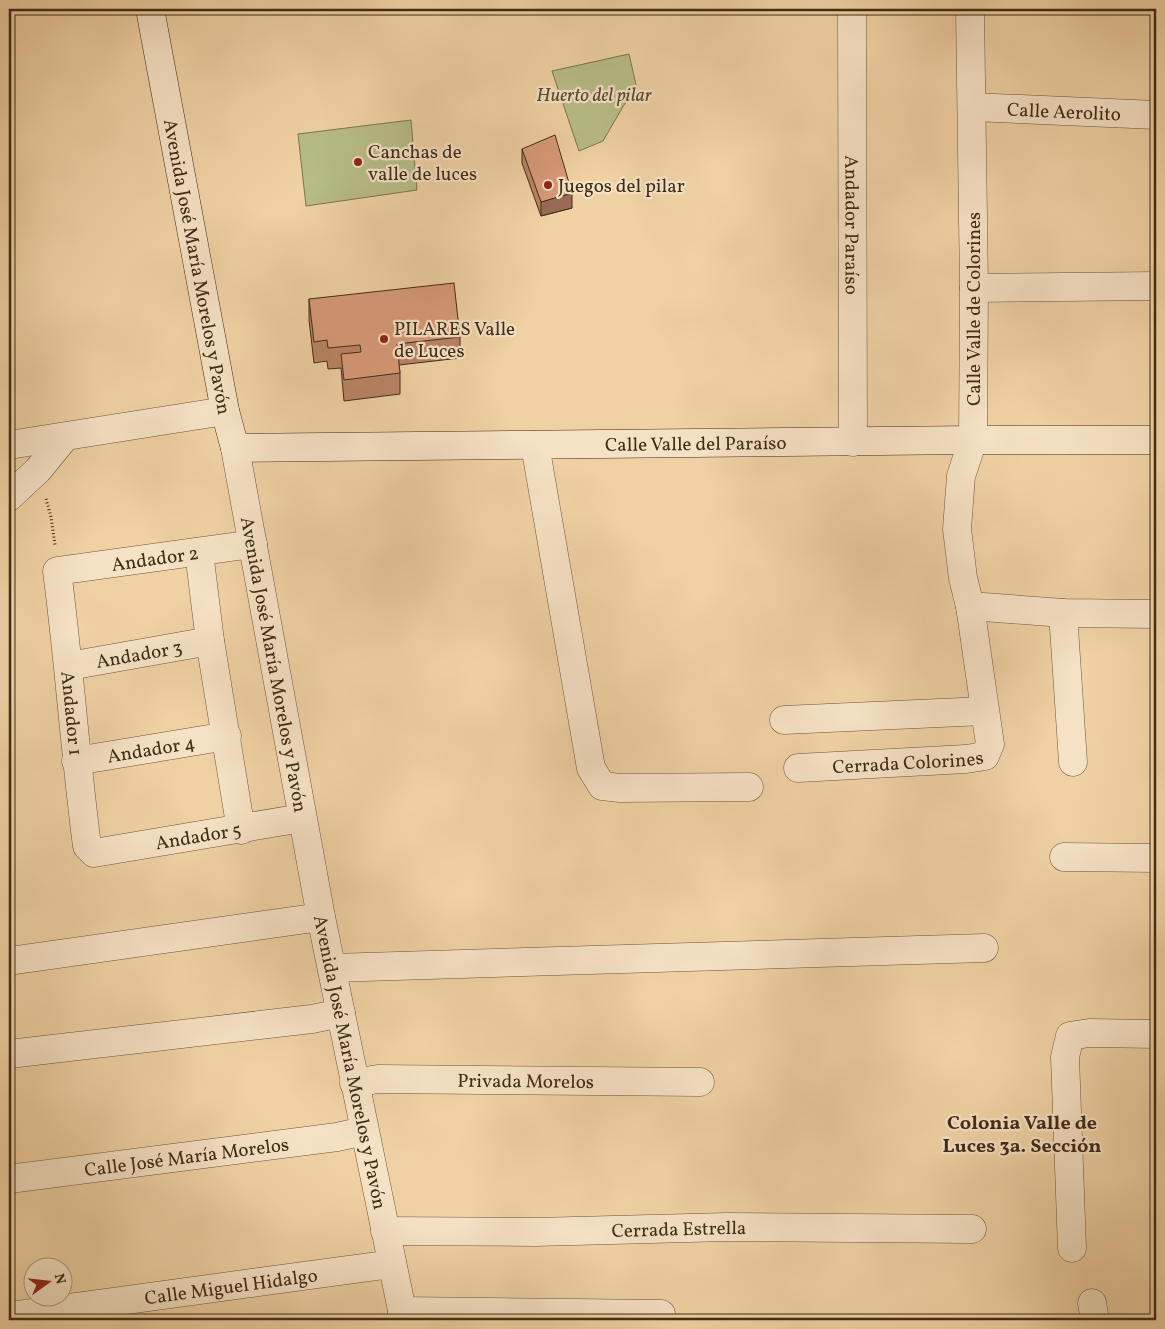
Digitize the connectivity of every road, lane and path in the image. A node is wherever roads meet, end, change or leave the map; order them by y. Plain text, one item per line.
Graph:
1 (150, 9) edge
2 (852, 9) edge
3 (970, 9) edge
4 (973, 107) junction
5 (1156, 115) edge
6 (1156, 286) edge
7 (974, 288) junction
8 (225, 411) junction
9 (65, 437) junction
10 (973, 440) junction
11 (1156, 440) edge
12 (853, 442) junction
13 (9, 445) edge
14 (535, 445) junction
15 (235, 448) junction
16 (9, 497) edge
17 (253, 544) junction
18 (199, 552) junction
19 (58, 571) joint
20 (970, 606) junction
21 (1063, 614) junction
22 (1156, 614) edge
23 (210, 641) junction
24 (69, 666) junction
25 (984, 711) junction
26 (784, 720) dead end
27 (227, 736) junction
28 (76, 761) junction
29 (1073, 762) dead end
30 (798, 768) dead end
31 (749, 787) dead end
32 (302, 818) junction
33 (241, 830) junction
34 (94, 853) joint
35 (1064, 857) dead end
36 (1156, 858) edge
37 (321, 917) junction
38 (984, 948) dead end
39 (9, 962) edge
40 (332, 968) junction
41 (341, 1013) junction
42 (1156, 1034) edge
43 (9, 1054) edge
44 (700, 1082) dead end
45 (354, 1083) junction
46 (364, 1131) junction
47 (9, 1179) edge
48 (972, 1229) dead end
49 (386, 1231) junction
50 (1072, 1248) dead end
51 (392, 1264) junction
52 (662, 1314) dead end
53 (9, 1316) edge
54 (403, 1316) edge

1 - 8 street, Avenida José María Morelos y Pavón
2 - 12 street, Andador Paraíso
3 - 4 street, Calle Valle de Colorines
4 - 5 street, Calle Aerolito
4 - 7 street, Calle Valle de Colorines
6 - 7 street
7 - 10 street, Calle Valle de Colorines
8 - 9 street
8 - 15 street, Avenida José María Morelos y Pavón
9 - 13 street
9 - 16 street
10 - 11 street, Calle Valle del Paraíso
10 - 12 street, Calle Valle del Paraíso
10 - 20 street, Calle Valle de Colorines
12 - 14 street, Calle Valle del Paraíso
14 - 15 street, Calle Valle del Paraíso
14 - 31 street
15 - 17 street, Avenida José María Morelos y Pavón
17 - 18 street, Andador 2
17 - 32 street, Avenida José María Morelos y Pavón
18 - 19 street, Andador 2
18 - 23 street
19 - 24 street, Andador 1
20 - 21 street
20 - 25 street, Cerrada Colorines
21 - 22 street
21 - 29 street
23 - 24 street, Andador 3
23 - 27 street
24 - 28 street, Andador 1
25 - 26 street
25 - 30 street, Cerrada Colorines
27 - 28 street, Andador 4
27 - 33 street
28 - 34 street, Andador 1
32 - 33 street, Andador 5
32 - 37 street, Avenida José María Morelos y Pavón
33 - 34 street, Andador 5
35 - 36 street
37 - 39 street
37 - 40 street, Avenida José María Morelos y Pavón
38 - 40 street
40 - 41 street, Avenida José María Morelos y Pavón
41 - 43 street
41 - 45 street, Avenida José María Morelos y Pavón
42 - 50 street
44 - 45 street, Privada Morelos
45 - 46 street, Avenida José María Morelos y Pavón
46 - 47 street, Calle José María Morelos
46 - 49 street, Avenida José María Morelos y Pavón
48 - 49 street, Cerrada Estrella
49 - 51 street, Avenida José María Morelos y Pavón
51 - 53 street, Calle Miguel Hidalgo
51 - 54 street, Avenida José María Morelos y Pavón
52 - 54 street

